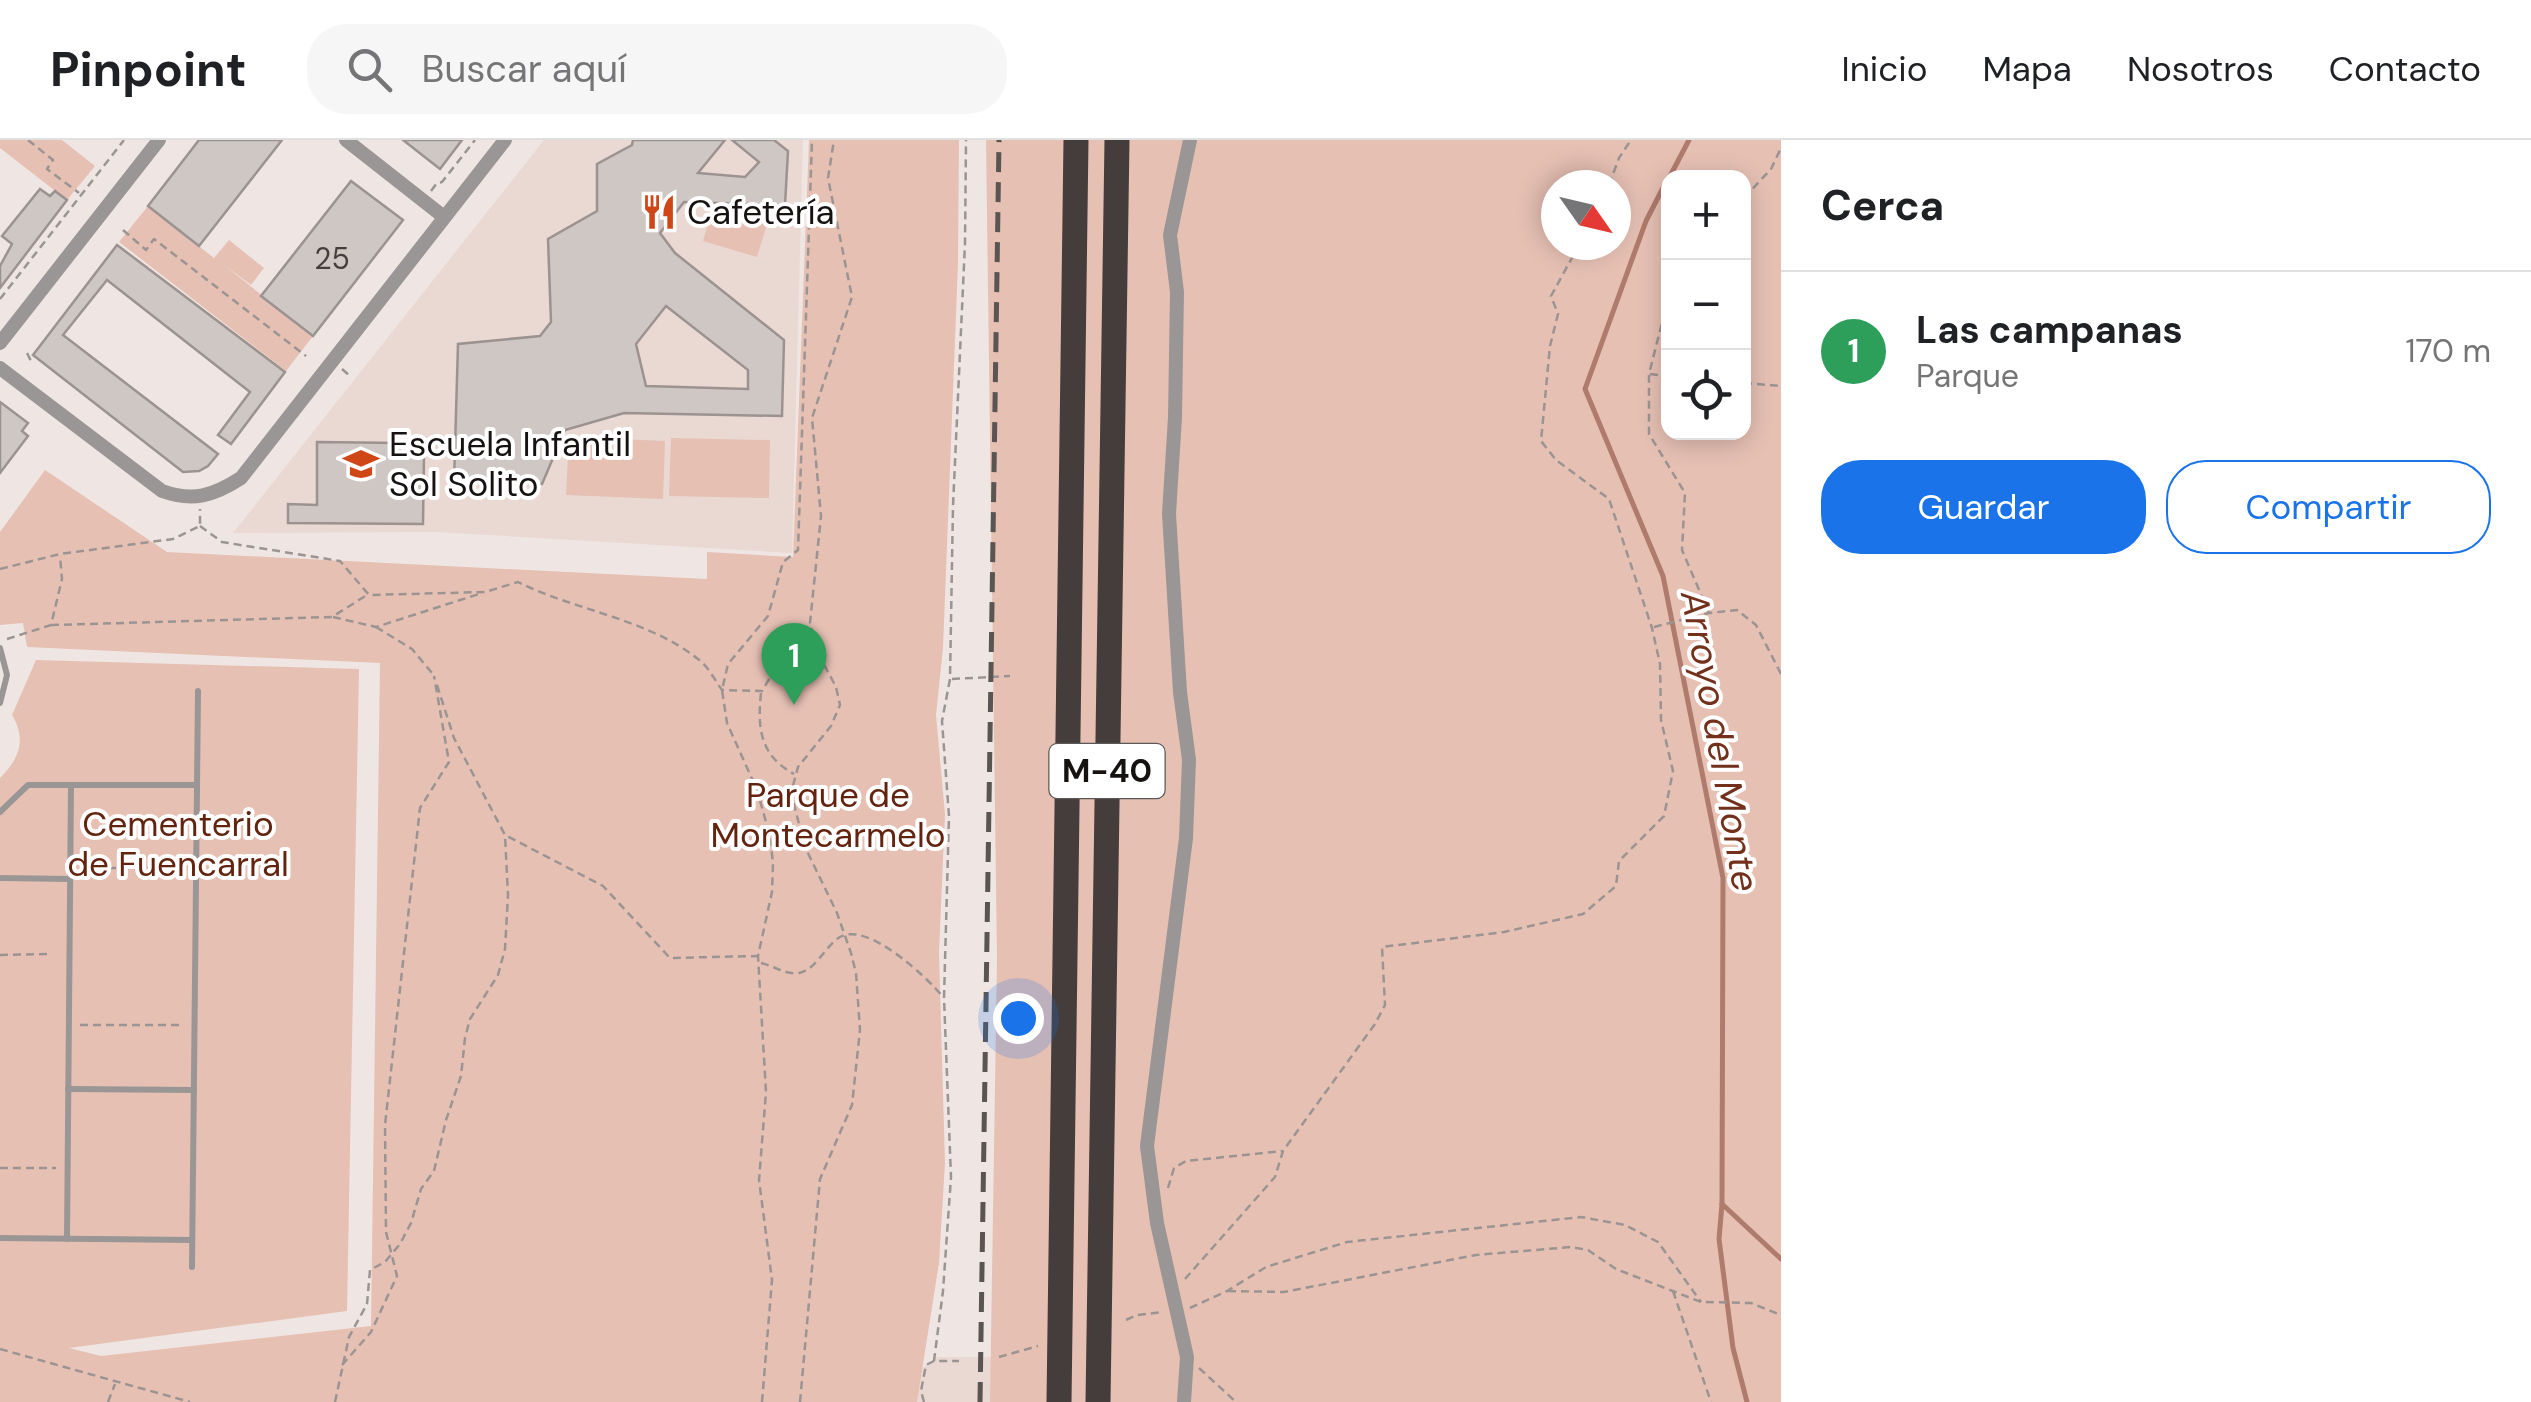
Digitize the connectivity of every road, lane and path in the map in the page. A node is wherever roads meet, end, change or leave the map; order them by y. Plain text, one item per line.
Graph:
1 (28, 140) edge
2 (124, 140) edge
3 (159, 140) edge
4 (346, 140) edge
5 (475, 140) edge
6 (505, 140) edge
7 (812, 140) edge
8 (834, 140) edge
9 (966, 140) edge
10 (1076, 140) edge
11 (1116, 140) edge
12 (1190, 140) edge
13 (1630, 140) edge
14 (1781, 148) edge
15 (1615, 170) edge
16 (437, 183) dead end
17 (1751, 190) edge
18 (81, 195) junction
19 (444, 217) junction
20 (123, 230) dead end
21 (1571, 260) edge
22 (0, 299) edge
23 (1661, 326) edge
24 (0, 343) edge
25 (26, 353) dead end
26 (306, 356) dead end
27 (30, 360) dead end
28 (0, 368) edge
29 (1649, 374) junction
30 (1661, 375) edge
31 (1751, 384) edge
32 (1781, 386) edge
33 (200, 498) junction
34 (200, 526) junction
35 (60, 554) junction
36 (0, 568) edge
37 (485, 592) junction
38 (369, 595) junction
39 (1709, 613) junction
40 (332, 617) junction
41 (52, 626) junction
42 (376, 627) junction
43 (1652, 628) junction
44 (0, 645) edge
45 (818, 650) junction
46 (1781, 674) edge
47 (434, 676) junction
48 (1010, 676) dead end
49 (950, 679) junction
50 (722, 690) junction
51 (198, 691) dead end
52 (762, 691) junction
53 (0, 702) edge
54 (794, 774) junction
55 (72, 785) junction
56 (197, 785) junction
57 (0, 812) edge
58 (506, 835) junction
59 (71, 868) junction
60 (196, 868) junction
61 (0, 878) edge
62 (70, 879) junction
63 (845, 934) junction
64 (47, 954) dead end
65 (0, 955) edge
66 (758, 956) junction
67 (759, 963) junction
68 (944, 998) junction
69 (69, 1025) junction
70 (194, 1025) junction
71 (68, 1089) junction
72 (194, 1090) junction
73 (1283, 1151) junction
74 (0, 1168) edge
75 (68, 1168) junction
76 (1168, 1188) dead end
77 (0, 1238) edge
78 (67, 1239) junction
79 (192, 1240) junction
80 (392, 1254) junction
81 (192, 1267) dead end
82 (1672, 1290) junction
83 (1174, 1292) junction
84 (1701, 1302) junction
85 (1781, 1315) edge
86 (1038, 1346) dead end
87 (0, 1349) edge
88 (999, 1357) dead end
89 (1187, 1357) junction
90 (934, 1361) junction
91 (959, 1361) dead end
92 (342, 1365) junction
93 (116, 1383) junction
94 (108, 1402) edge
95 (190, 1402) edge
96 (336, 1402) edge
97 (762, 1402) edge
98 (800, 1402) edge
99 (924, 1402) edge
100 (1059, 1402) edge
101 (1098, 1402) edge
102 (1184, 1402) edge
103 (1236, 1402) edge
104 (1712, 1402) edge

1 - 18 path
2 - 18 path
3 - 24 street
4 - 19 street
5 - 16 path
6 - 19 street
7 - 50 path
8 - 45 path
9 - 49 path
10 - 100 highway, M-40
11 - 101 highway, M-40
12 - 83 street
13 - 15 path
14 - 17 path
18 - 22 path
19 - 33 street
20 - 26 path
21 - 43 path
23 - 29 path
25 - 27 path
28 - 33 street
29 - 30 path
29 - 39 path
31 - 32 path
33 - 34 path
34 - 35 path
34 - 38 path
35 - 36 path
35 - 41 path
37 - 38 path
37 - 42 path
37 - 50 path
38 - 40 path
39 - 43 path
39 - 46 path
40 - 41 path
40 - 42 path
41 - 44 path
42 - 47 path
43 - 73 path
44 - 53 lane
45 - 52 path
45 - 54 path
47 - 58 path
47 - 80 path
48 - 49 path
49 - 68 path
50 - 52 path
50 - 66 path
51 - 56 lane
52 - 54 path
54 - 63 path
55 - 56 lane
55 - 57 lane
55 - 59 lane
56 - 60 lane
58 - 66 path
58 - 80 path
59 - 60 path
59 - 62 lane
60 - 70 lane
61 - 62 lane
62 - 69 lane
63 - 67 path
63 - 68 path
63 - 98 path
64 - 65 path
66 - 67 path
67 - 97 path
68 - 90 path
69 - 70 path
69 - 71 lane
70 - 72 lane
71 - 72 lane
71 - 75 lane
72 - 79 lane
73 - 76 path
73 - 83 path
74 - 75 path
75 - 78 lane
77 - 78 lane
78 - 79 lane
79 - 81 lane
80 - 92 path
80 - 92 path
82 - 84 path
82 - 84 path
82 - 104 path
83 - 89 street
84 - 85 path
86 - 88 path
87 - 93 path
89 - 102 street
89 - 103 path
90 - 91 path
90 - 99 path
92 - 96 path
93 - 94 path
93 - 95 path

